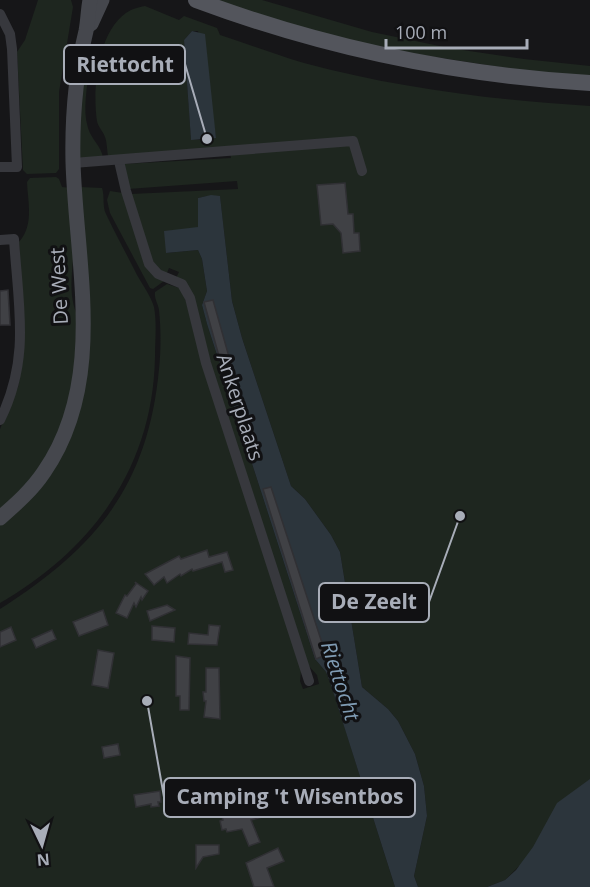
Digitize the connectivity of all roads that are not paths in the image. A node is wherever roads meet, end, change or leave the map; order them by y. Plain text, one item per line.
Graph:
1 (90, 0) edge
2 (102, 0) edge
3 (196, 0) edge
4 (0, 14) edge
5 (87, 28) junction
6 (590, 83) edge
7 (119, 160) junction
8 (73, 163) junction
9 (0, 167) edge
10 (362, 171) dead end
11 (0, 240) edge
12 (0, 420) edge
13 (0, 518) edge
14 (309, 681) dead end

1 - 5 main road, De West
2 - 5 main road, De West
3 - 6 main road
4 - 9 street
5 - 8 main road, De West
7 - 8 street
7 - 10 street
7 - 14 street, Ankerplaats
8 - 13 main road, De West
11 - 12 street

